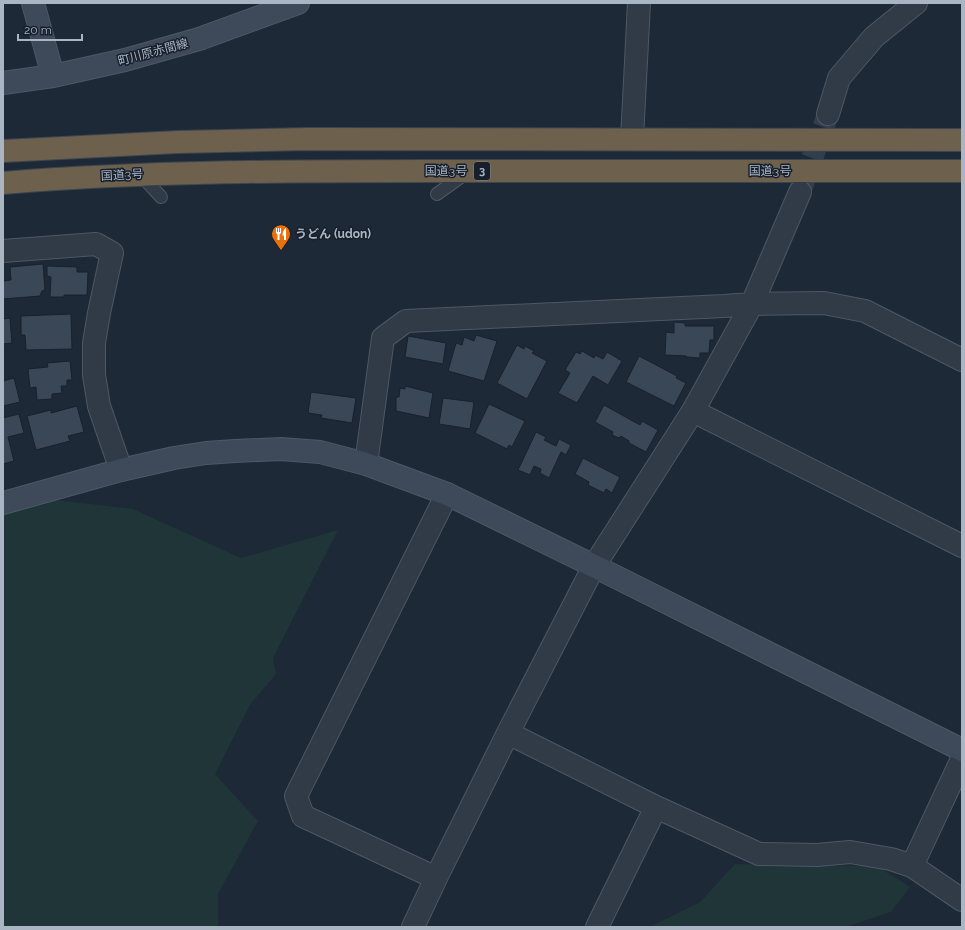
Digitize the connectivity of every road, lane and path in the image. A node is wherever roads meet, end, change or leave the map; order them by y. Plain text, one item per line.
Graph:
1 (32, 3) edge
2 (298, 3) edge
3 (639, 3) edge
4 (916, 3) edge
5 (53, 76) junction
6 (3, 83) edge
7 (828, 114) tunnel mouth
8 (632, 139) junction
9 (962, 140) edge
10 (3, 151) edge
11 (468, 171) junction
12 (962, 171) edge
13 (140, 174) junction
14 (3, 183) edge
15 (800, 192) tunnel mouth
16 (438, 194) dead end
17 (161, 197) dead end
18 (3, 251) edge
19 (752, 304) junction
20 (962, 360) edge
21 (693, 411) junction
22 (366, 464) junction
23 (121, 470) junction
24 (447, 494) junction
25 (3, 503) edge
26 (962, 546) edge
27 (594, 566) junction
28 (508, 733) junction
29 (962, 750) edge
30 (962, 759) edge
31 (656, 807) junction
32 (912, 866) junction
33 (436, 878) junction
34 (962, 900) edge
35 (413, 927) edge
36 (597, 927) edge

1 - 5 street
2 - 5 street, 町川原赤間線
3 - 8 street
4 - 7 street
5 - 6 street, 町川原赤間線
8 - 9 highway
8 - 10 highway
11 - 12 highway, 国道3号 / 3
11 - 13 highway, 国道3号 / 3
11 - 16 lane
13 - 14 highway, 国道3号 / 3
13 - 17 lane
15 - 19 street
18 - 23 street
19 - 20 street
19 - 21 street
19 - 22 street
21 - 26 street
21 - 27 street
22 - 23 street
22 - 24 street
23 - 25 street
24 - 27 street
24 - 33 street
27 - 28 street
27 - 29 street
28 - 31 street
28 - 33 street
30 - 32 street
31 - 32 street
31 - 36 street
32 - 34 street
33 - 35 street

